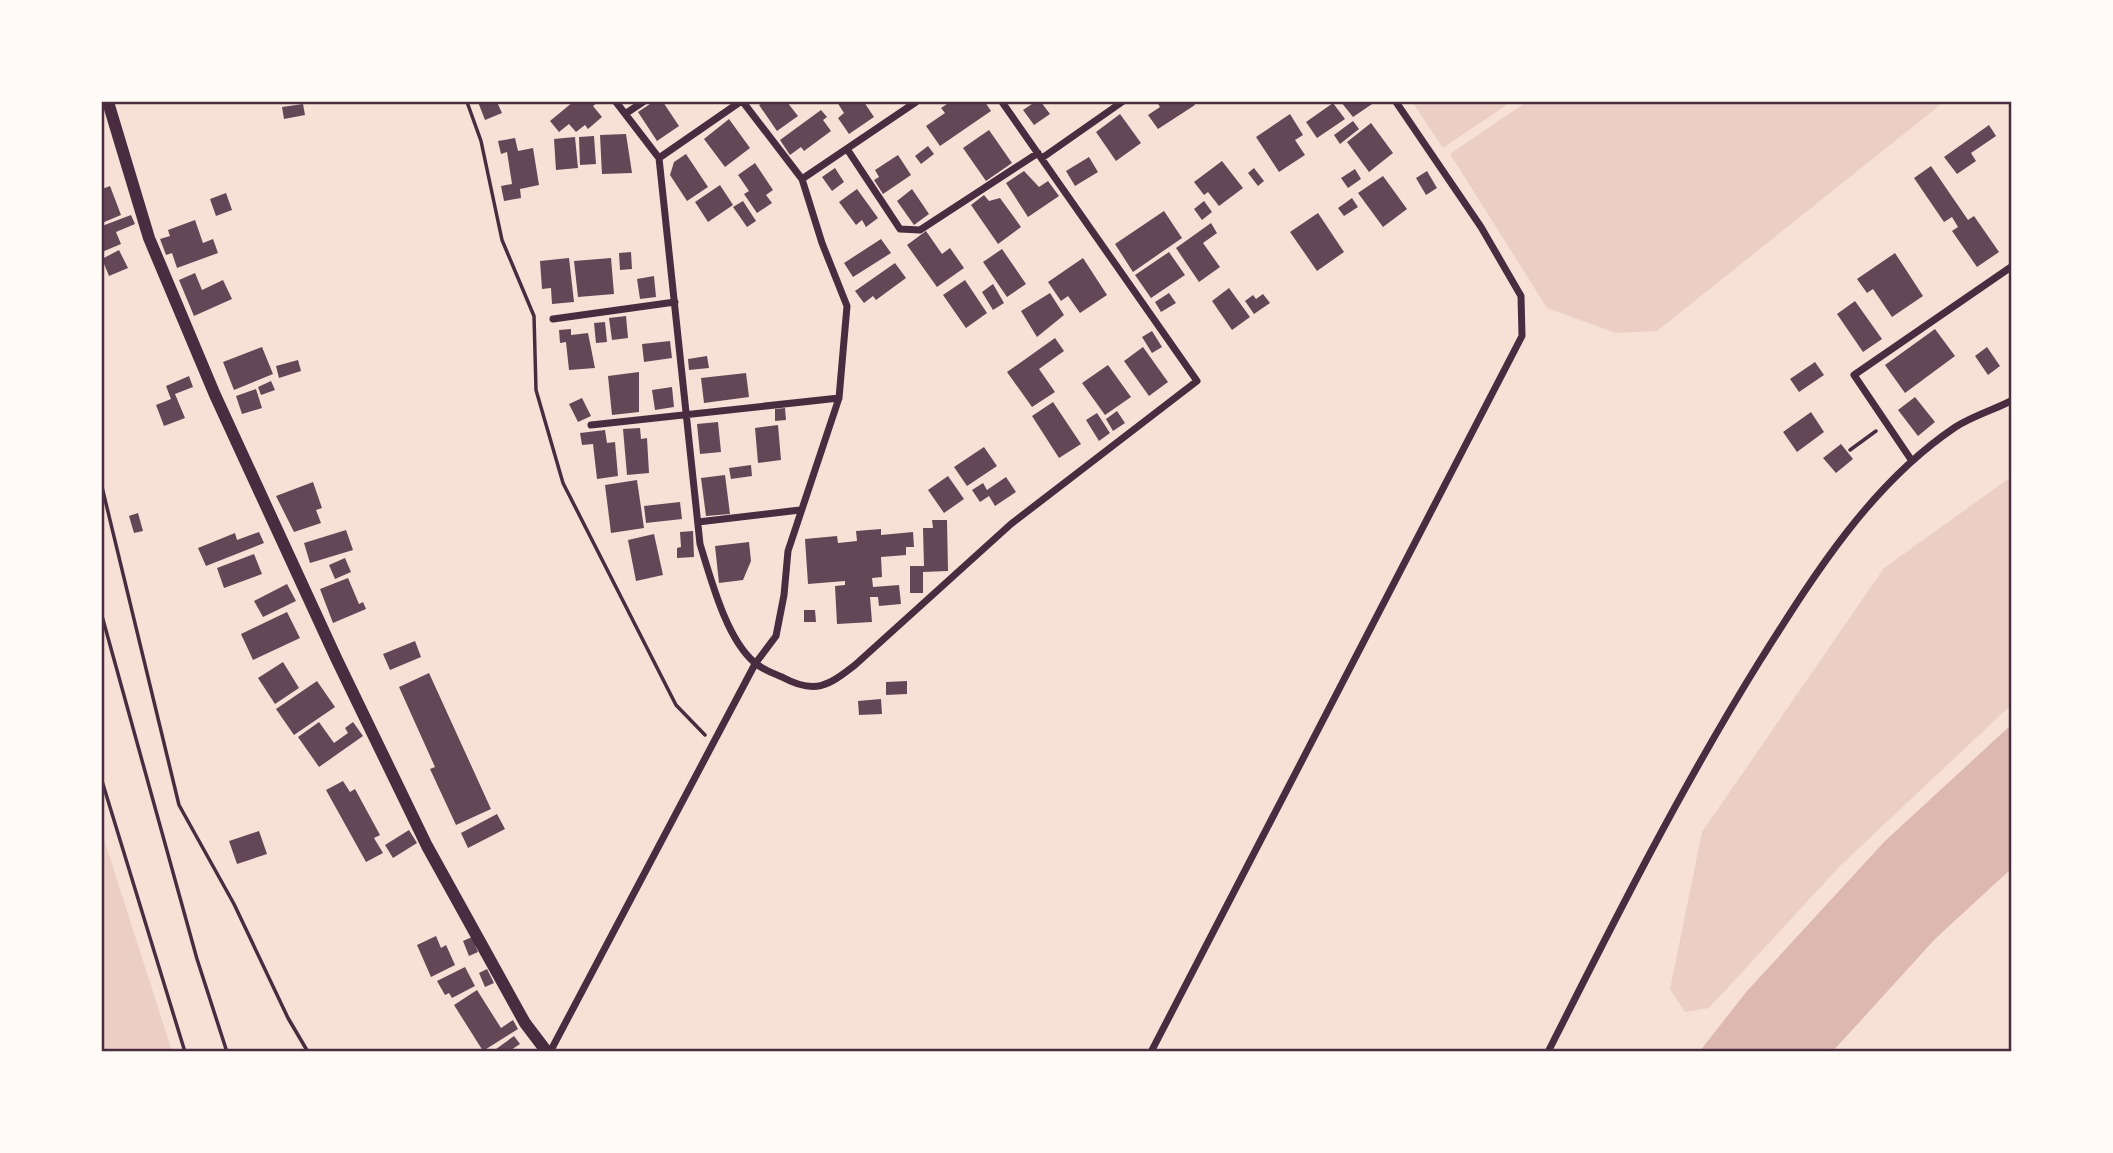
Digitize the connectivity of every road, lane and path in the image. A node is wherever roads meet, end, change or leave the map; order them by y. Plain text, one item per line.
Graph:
1 (107, 102) edge
2 (467, 102) edge
3 (615, 102) edge
4 (643, 102) edge
5 (742, 102) edge
6 (916, 102) edge
7 (1002, 102) edge
8 (1122, 102) edge
9 (1396, 102) edge
10 (625, 114) junction
11 (846, 149) junction
12 (1040, 155) junction
13 (659, 158) junction
14 (802, 178) junction
15 (2011, 267) edge
16 (675, 303) junction
17 (553, 319) dead end
18 (839, 398) junction
19 (2011, 401) edge
20 (685, 413) junction
21 (1886, 424) junction
22 (591, 425) dead end
23 (1850, 450) dead end
24 (1912, 461) junction
25 (102, 487) edge
26 (800, 510) junction
27 (698, 522) junction
28 (102, 616) edge
29 (755, 664) junction
30 (715, 741) junction
31 (102, 781) edge
32 (185, 1052) edge
33 (228, 1052) edge
34 (308, 1052) edge
35 (549, 1052) edge
36 (1151, 1052) edge
37 (1548, 1052) edge

1 - 35 street
2 - 30 path
3 - 10 street
4 - 10 street
5 - 13 street
5 - 14 street
6 - 11 street
7 - 12 street
8 - 12 street
9 - 36 street
10 - 13 street
11 - 12 street
11 - 14 street
12 - 29 street
13 - 16 street
14 - 18 street
15 - 21 street
16 - 17 street
16 - 20 street
18 - 20 street
18 - 26 street
19 - 24 street
20 - 22 street
20 - 27 street
21 - 23 path
21 - 24 street
24 - 37 street
25 - 34 path
26 - 27 street
26 - 29 street
27 - 29 street
28 - 33 path
29 - 30 street
30 - 35 street
31 - 32 path

